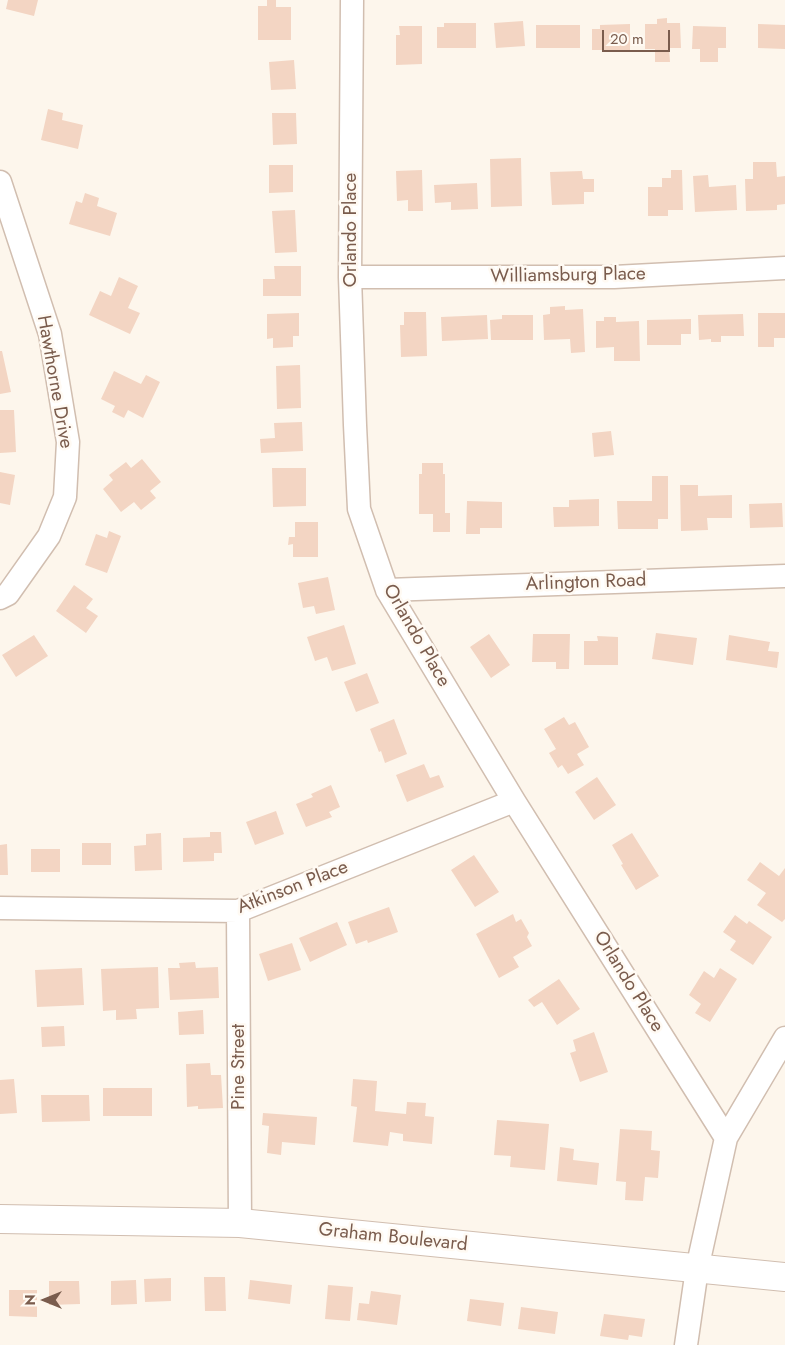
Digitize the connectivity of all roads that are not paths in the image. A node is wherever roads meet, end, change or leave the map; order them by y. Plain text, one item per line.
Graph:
1 (352, 0) edge
2 (0, 182) edge
3 (785, 268) edge
4 (350, 277) junction
5 (785, 576) edge
6 (387, 590) junction
7 (0, 598) edge
8 (514, 800) junction
9 (0, 908) edge
10 (238, 912) junction
11 (785, 1038) edge
12 (726, 1138) junction
13 (0, 1219) edge
14 (240, 1223) junction
15 (697, 1269) junction
16 (785, 1277) edge
17 (686, 1345) edge

1 - 4 street, Orlando Place
2 - 7 street, Hawthorne Drive
3 - 4 street, Williamsburg Place
4 - 6 street, Orlando Place
5 - 6 street, Arlington Road
6 - 8 street, Orlando Place
8 - 10 street, Atkinson Place
8 - 12 street, Orlando Place
9 - 10 street, Atkinson Place
10 - 14 street, Pine Street
11 - 12 street
12 - 15 street
13 - 14 street, Graham Boulevard
14 - 15 street, Graham Boulevard
15 - 16 street, Graham Boulevard
15 - 17 street

